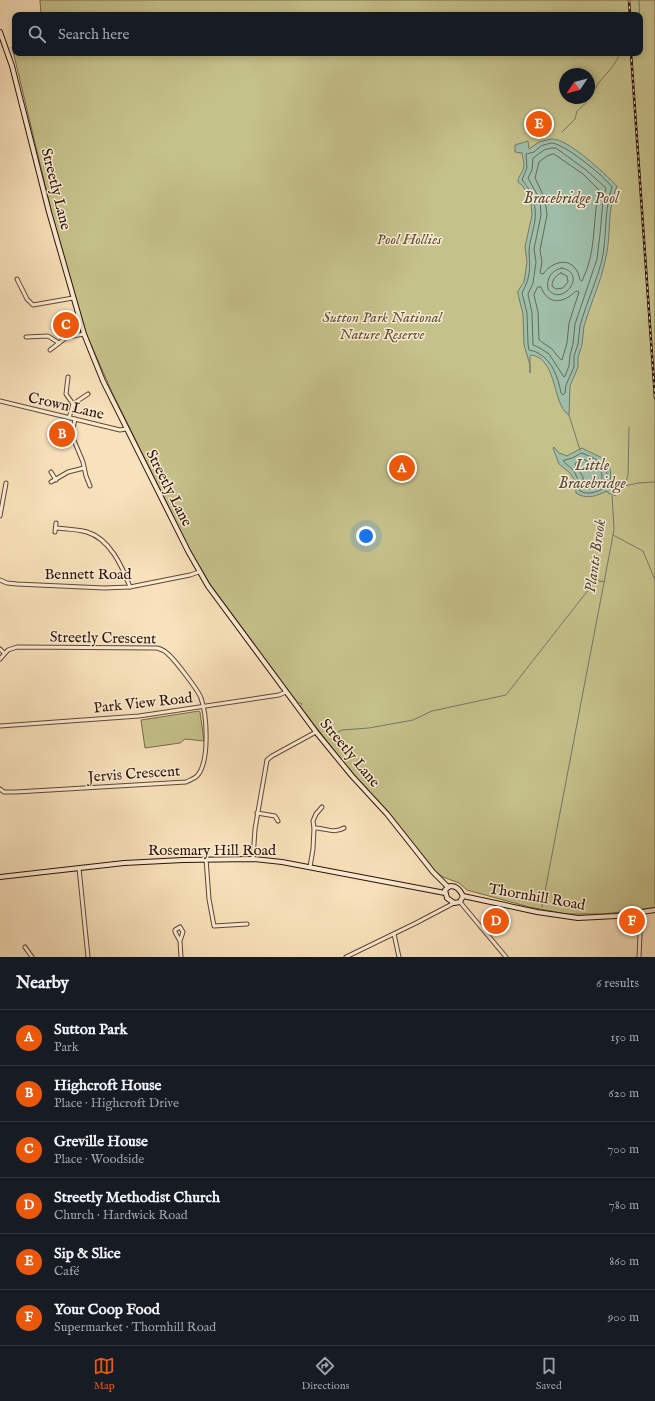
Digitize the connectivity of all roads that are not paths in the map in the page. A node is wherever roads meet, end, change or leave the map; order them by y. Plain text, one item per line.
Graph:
1 (0, 33) edge
2 (17, 279) dead end
3 (72, 298) junction
4 (84, 334) junction
5 (26, 337) dead end
6 (59, 343) junction
7 (50, 350) dead end
8 (68, 377) dead end
9 (88, 394) dead end
10 (0, 401) edge
11 (73, 404) junction
12 (69, 418) junction
13 (75, 419) junction
14 (126, 429) junction
15 (84, 468) junction
16 (51, 472) dead end
17 (56, 480) junction
18 (93, 480) dead end
19 (6, 482) dead end
20 (51, 482) dead end
21 (88, 482) junction
22 (90, 486) dead end
23 (0, 516) edge
24 (56, 523) dead end
25 (56, 528) junction
26 (55, 532) dead end
27 (199, 572) junction
28 (0, 580) edge
29 (130, 587) junction
30 (0, 648) edge
31 (4, 653) junction
32 (0, 659) edge
33 (286, 692) junction
34 (203, 707) junction
35 (0, 726) edge
36 (316, 732) junction
37 (0, 789) edge
38 (322, 807) dead end
39 (257, 814) junction
40 (278, 821) dead end
41 (336, 826) dead end
42 (314, 828) junction
43 (344, 828) dead end
44 (338, 831) junction
45 (206, 859) junction
46 (253, 859) junction
47 (310, 867) junction
48 (78, 868) junction
49 (0, 876) edge
50 (448, 887) junction
51 (445, 893) junction
52 (464, 896) junction
53 (460, 902) junction
54 (454, 903) junction
55 (655, 910) edge
56 (641, 913) junction
57 (248, 924) dead end
58 (394, 934) junction
59 (180, 941) dead end
60 (25, 947) dead end
61 (35, 953) dead end
62 (32, 956) edge
63 (88, 957) edge
64 (181, 957) edge
65 (346, 957) edge
66 (399, 957) edge
67 (506, 957) edge
68 (639, 957) edge

1 - 3 main road, Streetly Lane
2 - 3 street
3 - 4 main road, Streetly Lane
4 - 6 street
4 - 14 main road, Streetly Lane
5 - 6 street
6 - 7 street
8 - 11 street
9 - 11 street
10 - 12 street, Crown Lane
11 - 12 street
12 - 13 street, Crown Lane
13 - 14 street, Crown Lane
13 - 15 street
14 - 27 main road, Streetly Lane
15 - 17 street
15 - 21 street
16 - 17 street
17 - 20 street
18 - 21 street
19 - 23 street
21 - 22 street
24 - 25 street
25 - 26 street
25 - 29 street
27 - 29 street, Bennett Road
27 - 33 main road, Streetly Lane
28 - 29 street, Bennett Road
30 - 31 street
31 - 32 street
31 - 34 street, Streetly Crescent
33 - 34 street, Park View Road
33 - 36 main road, Streetly Lane
34 - 35 street, Park View Road
34 - 37 street, Jervis Crescent
36 - 39 street
36 - 50 main road, Streetly Lane
38 - 42 street
39 - 40 street
39 - 46 street
41 - 44 street
42 - 44 street
42 - 47 street
43 - 44 street
45 - 46 main road, Rosemary Hill Road
45 - 48 main road, Rosemary Hill Road
45 - 57 street
46 - 47 main road, Rosemary Hill Road
47 - 51 main road, Rosemary Hill Road
48 - 49 main road, Rosemary Hill Road
48 - 63 street
50 - 51 main road
50 - 52 main road
51 - 54 main road
52 - 53 main road
52 - 56 main road, Thornhill Road
53 - 54 main road
53 - 67 street
54 - 58 street
55 - 56 main road, Thornhill Road
56 - 68 street
58 - 65 street
58 - 66 street
59 - 64 street
60 - 62 street
61 - 62 street

